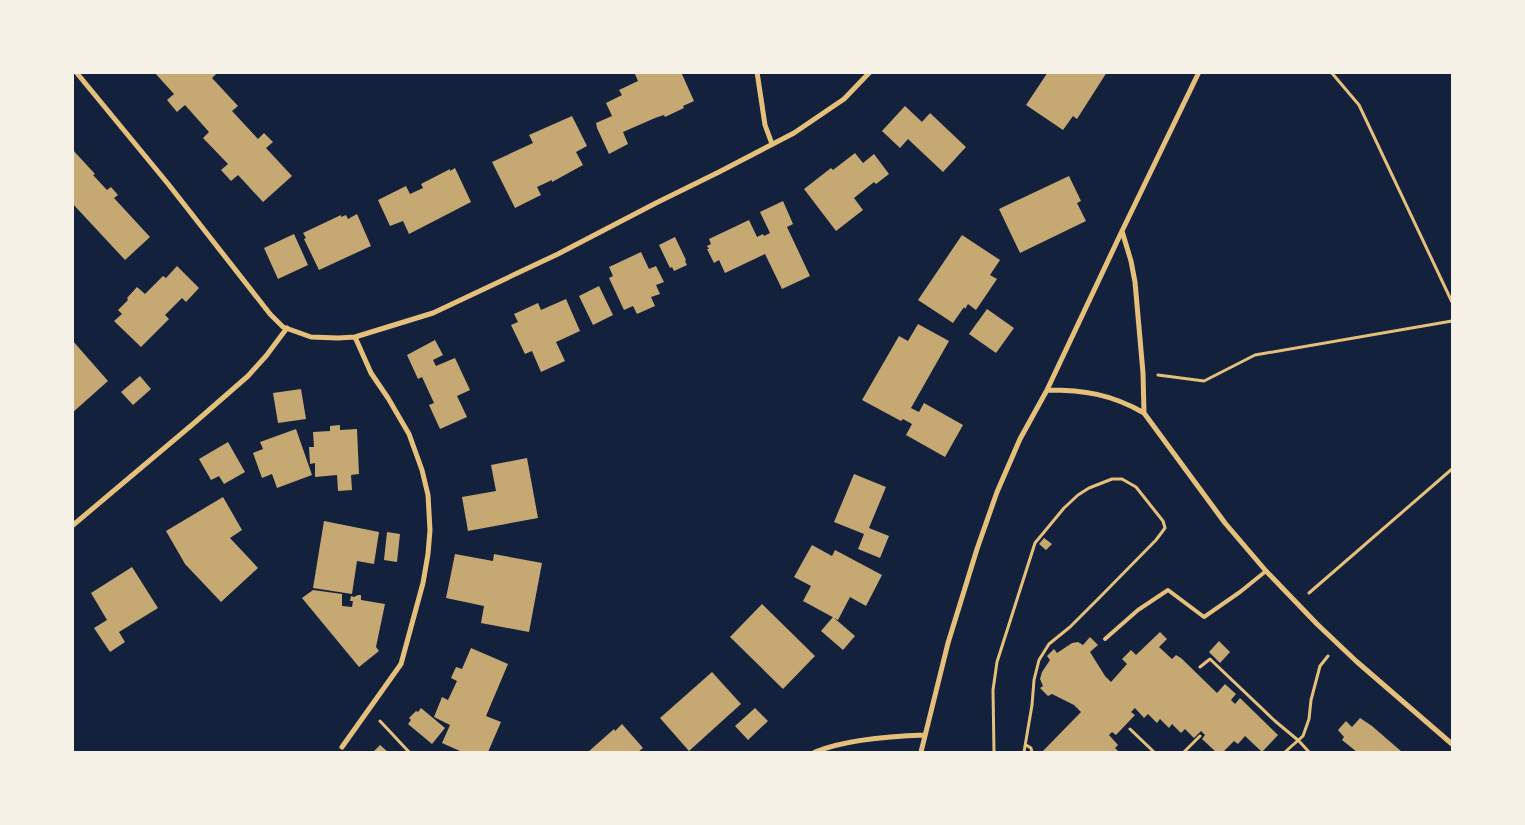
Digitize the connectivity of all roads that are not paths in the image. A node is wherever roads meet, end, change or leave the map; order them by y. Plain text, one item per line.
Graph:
1 (76, 72) edge
2 (757, 72) edge
3 (870, 72) edge
4 (1199, 72) edge
5 (772, 144) junction
6 (1122, 231) junction
7 (287, 328) junction
8 (355, 337) junction
9 (1047, 390) junction
10 (1144, 413) junction
11 (72, 526) edge
12 (1266, 571) junction
13 (1105, 639) dead end
14 (925, 734) junction
15 (1452, 744) edge
16 (342, 747) dead end
17 (815, 752) edge
18 (921, 752) edge

1 - 7 street
2 - 5 street
3 - 5 street
4 - 6 street
5 - 8 street
6 - 9 street
6 - 10 street
7 - 8 street
7 - 11 street
8 - 16 street
9 - 10 street
9 - 14 street
10 - 12 street
12 - 13 lane
12 - 15 street
14 - 17 street
14 - 18 street

